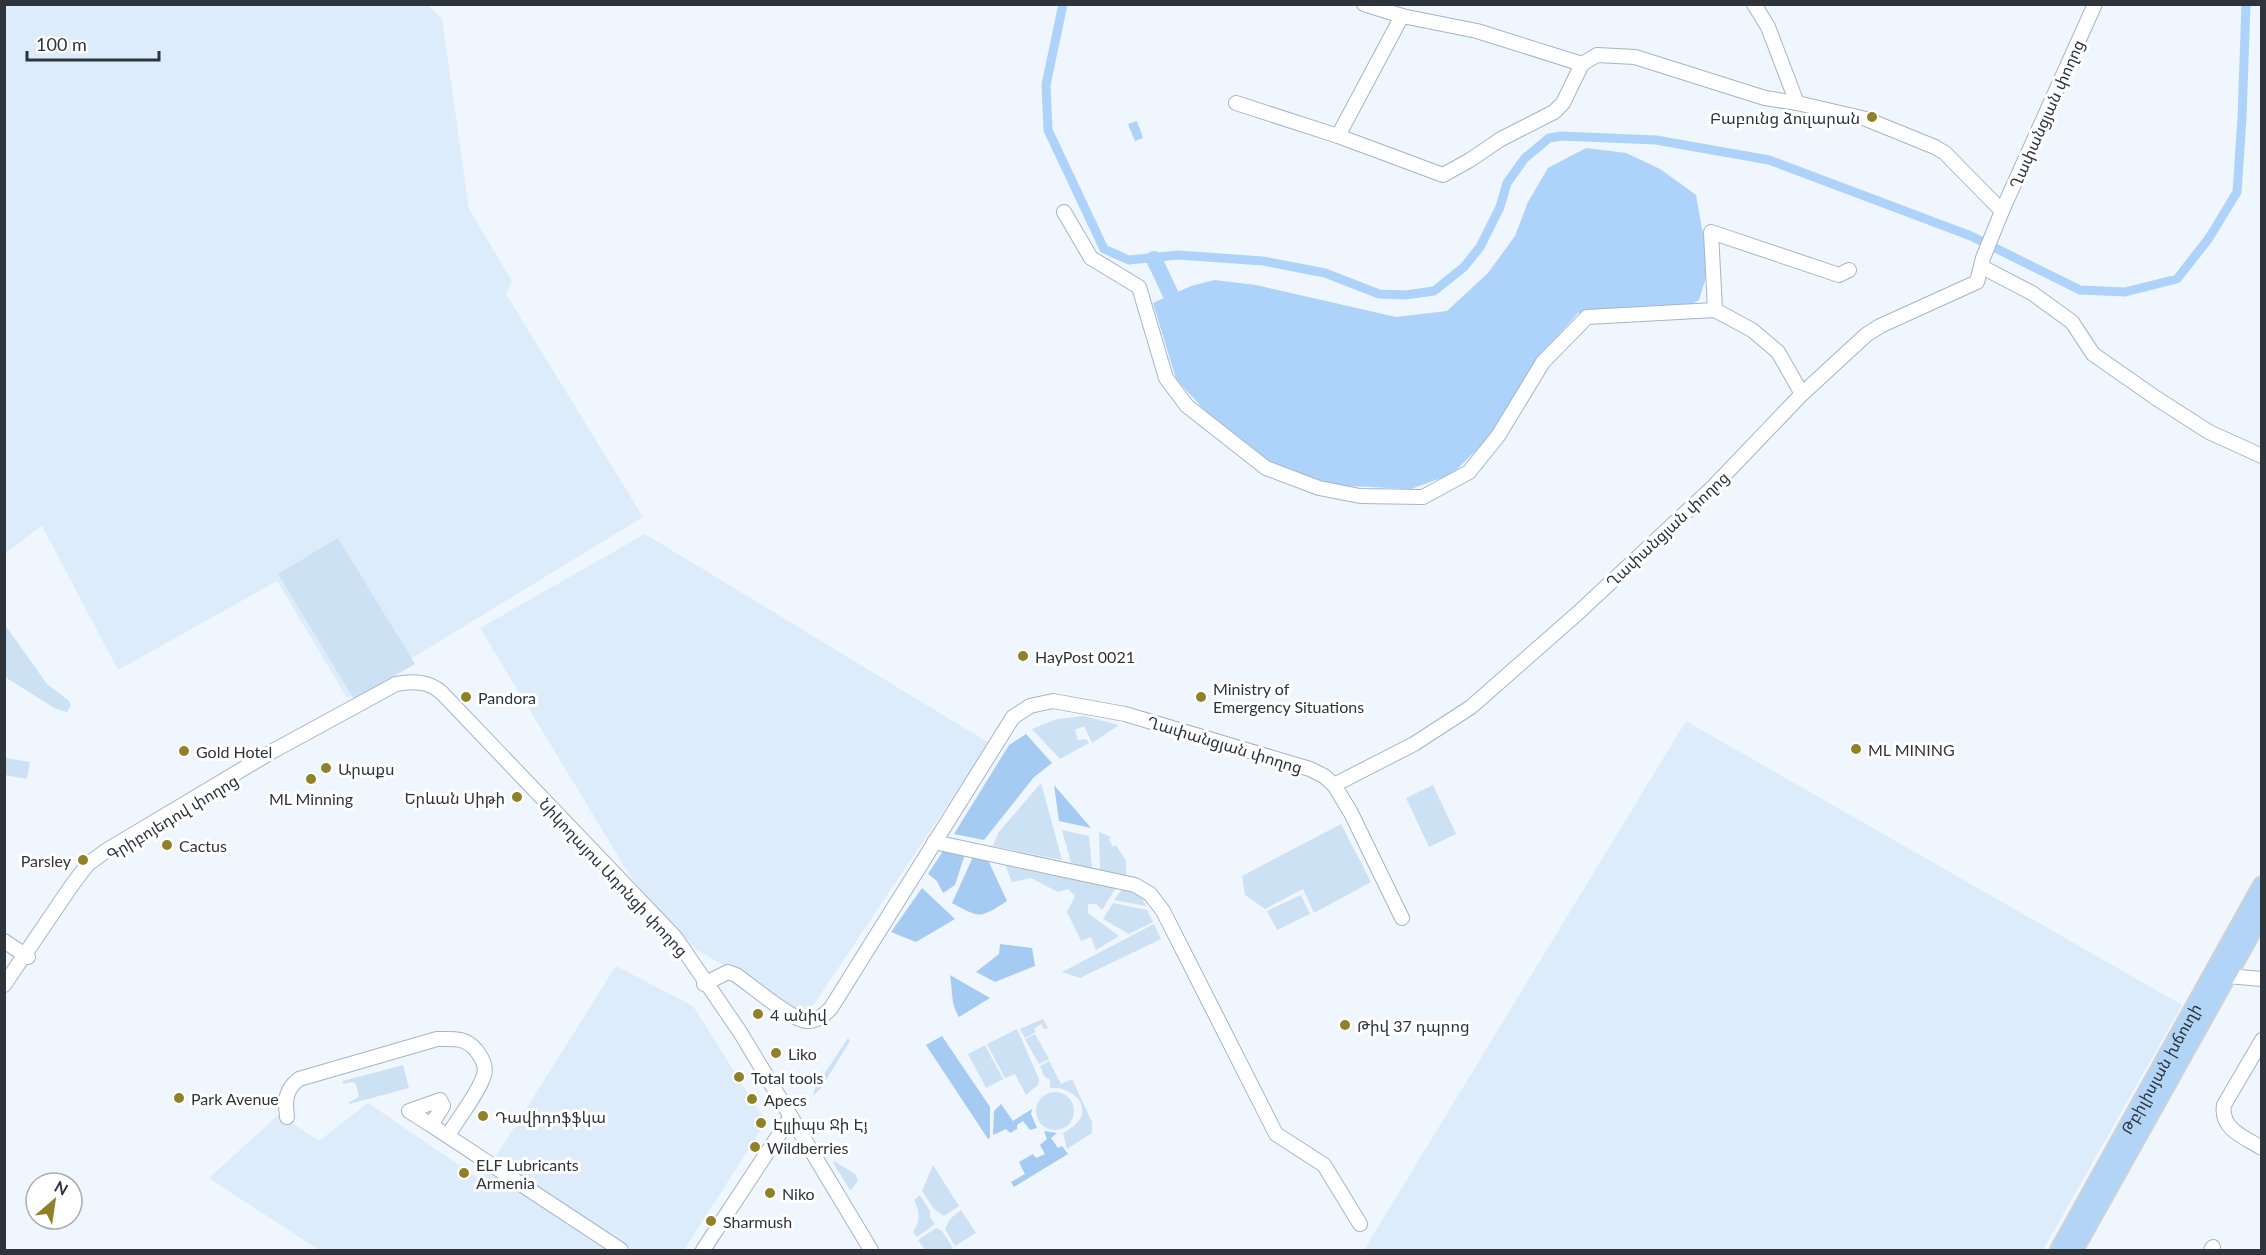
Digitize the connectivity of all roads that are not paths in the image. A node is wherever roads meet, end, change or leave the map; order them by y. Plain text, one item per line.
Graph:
1 (1364, 4) edge
2 (1754, 4) edge
3 (2095, 4) edge
4 (1402, 16) junction
5 (1582, 64) junction
6 (1236, 103) dead end
7 (1797, 103) junction
8 (1338, 136) junction
9 (2002, 211) junction
10 (1064, 212) dead end
11 (1982, 262) junction
12 (1849, 270) dead end
13 (1715, 310) junction
14 (1803, 394) junction
15 (2262, 456) edge
16 (421, 685) joint
17 (1334, 785) junction
18 (934, 842) junction
19 (2262, 885) edge
20 (2262, 914) edge
21 (1402, 918) dead end
22 (4, 941) edge
23 (26, 955) junction
24 (2227, 976) junction
25 (2262, 980) edge
26 (705, 983) junction
27 (4, 985) edge
28 (4, 993) edge
29 (2203, 1004) junction
30 (2262, 1040) edge
31 (287, 1117) dead end
32 (790, 1122) junction
33 (431, 1125) dead end
34 (448, 1135) junction
35 (2262, 1148) edge
36 (1360, 1224) dead end
37 (621, 1251) edge
38 (703, 1251) edge
39 (710, 1251) edge
40 (866, 1251) edge
41 (871, 1251) edge
42 (2058, 1251) edge
43 (2074, 1251) edge

1 - 4 street
2 - 7 street
3 - 9 street, Ղափանցյան փողոց
4 - 5 street
4 - 8 street
5 - 7 street
5 - 8 street
6 - 8 street
7 - 9 street
9 - 11 street, Ղափանցյան փողոց
10 - 13 street
11 - 14 street, Ղափանցյան փողոց
11 - 15 street
12 - 13 street
13 - 14 street
14 - 17 street, Ղափանցյան փողոց
16 - 23 street, Գրիբոյեդով փողոց
16 - 26 street, Նիկողայոս Ադոնցի փողոց
17 - 18 street, Ղափանցյան փողոց
17 - 21 street
18 - 26 street, Ղափանցյան փողոց
18 - 36 street
19 - 29 main road, Թբիլիսյան խճուղի
20 - 24 main road, Թբիլիսյան խճուղի
22 - 23 street
23 - 27 street, Գրիբոյեդով փողոց
23 - 28 street, Գրիբոյեդով փողոց
24 - 25 street
24 - 29 main road, Թբիլիսյան խճուղի
26 - 32 street, Նիկողայոս Ադոնցի փողոց
29 - 42 main road, Թբիլիսյան խճուղի
29 - 43 main road, Թբիլիսյան խճուղի
30 - 35 street
31 - 34 street
32 - 38 street
32 - 39 street
32 - 40 street, Նիկողայոս Ադոնցի փողոց
32 - 41 street, Նիկողայոս Ադոնցի փողոց
33 - 34 street
34 - 37 street

